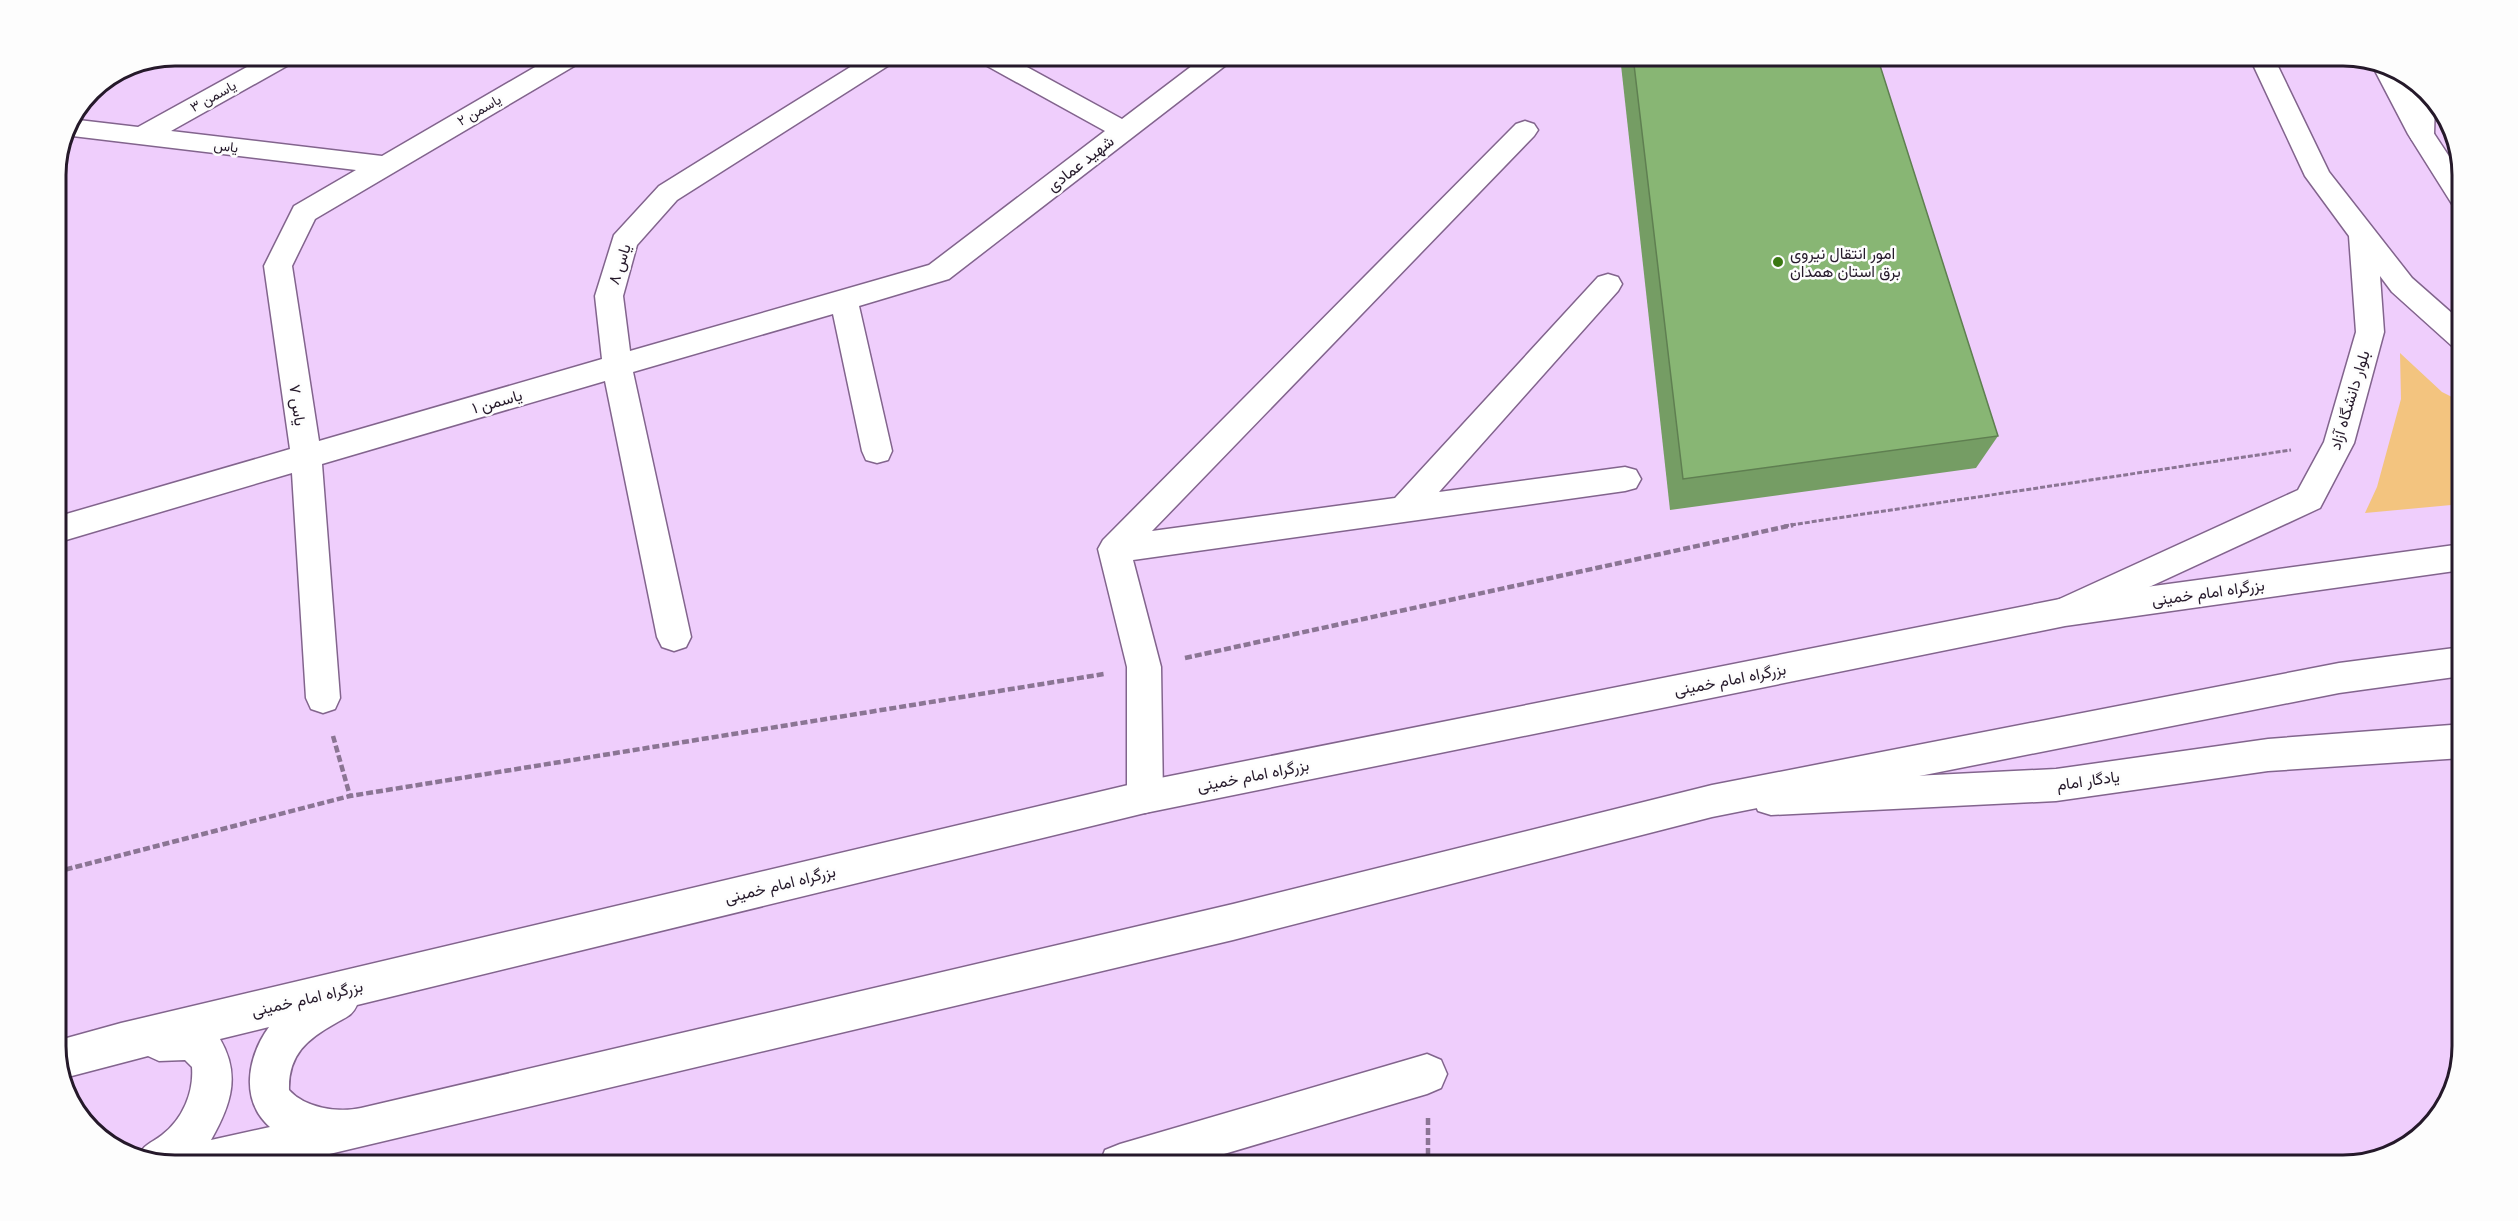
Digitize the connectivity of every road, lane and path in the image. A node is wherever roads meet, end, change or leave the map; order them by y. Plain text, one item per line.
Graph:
1 (267, 66) edge
2 (555, 66) edge
3 (869, 66) edge
4 (1007, 66) edge
5 (1208, 66) edge
6 (2266, 66) edge
7 (2390, 77) edge
8 (2423, 101) edge
9 (77, 128) edge
10 (1123, 130) junction
11 (1525, 130) dead end
12 (2421, 134) junction
13 (141, 136) junction
14 (386, 165) junction
15 (2452, 182) edge
16 (2363, 234) junction
17 (939, 272) joint
18 (1608, 284) dead end
19 (844, 300) junction
20 (2452, 329) edge
21 (617, 366) junction
22 (2339, 443) junction
23 (877, 451) dead end
24 (306, 456) junction
25 (1625, 478) dead end
26 (1404, 509) junction
27 (66, 527) edge
28 (1114, 549) junction
29 (2452, 558) edge
30 (2065, 612) junction
31 (674, 637) dead end
32 (2452, 662) edge
33 (1144, 667) junction
34 (323, 698) joint
35 (2452, 741) edge
36 (350, 796) junction
37 (1145, 796) junction
38 (1712, 801) junction
39 (66, 869) edge
40 (398, 976) junction
41 (121, 1042) junction
42 (67, 1058) edge
43 (1427, 1074) dead end
44 (361, 1128) junction
45 (168, 1155) edge
46 (240, 1155) edge
47 (1157, 1155) edge

1 - 13 main road, یاسمن ۳
2 - 14 main road, یاسمن ۲
3 - 21 main road, یاس ۸
4 - 10 main road
5 - 10 main road, شهید عمادی
6 - 16 main road
7 - 12 main road
8 - 12 main road
9 - 13 main road, یاس
10 - 17 main road, شهید عمادی
11 - 28 main road
12 - 15 main road
13 - 14 main road, یاس
14 - 24 main road, یاس ۷
16 - 20 main road
16 - 22 main road, بلوار دانشگاه آزاد
17 - 19 main road, یاسمن ۱
18 - 26 main road
19 - 21 main road, یاسمن ۱
19 - 23 main road
21 - 24 main road, یاسمن ۱
21 - 31 main road, یاس ۸
22 - 30 main road, بلوار دانشگاه آزاد
22 - 33 path
24 - 27 main road, یاسمن ۱
24 - 34 main road, یاس ۷
25 - 26 main road
26 - 28 main road
28 - 33 main road
29 - 30 main road, بزرگراه امام خمینی
30 - 37 main road, بزرگراه امام خمینی
32 - 38 main road
33 - 36 path
33 - 37 main road
34 - 36 path
35 - 38 main road, یادگار امام
36 - 39 path
37 - 40 main road, بزرگراه امام خمینی
38 - 44 main road
40 - 41 main road, بزرگراه امام خمینی
40 - 44 main road
41 - 42 main road, بزرگراه امام خمینی
41 - 45 main road
43 - 47 main road
44 - 46 main road

